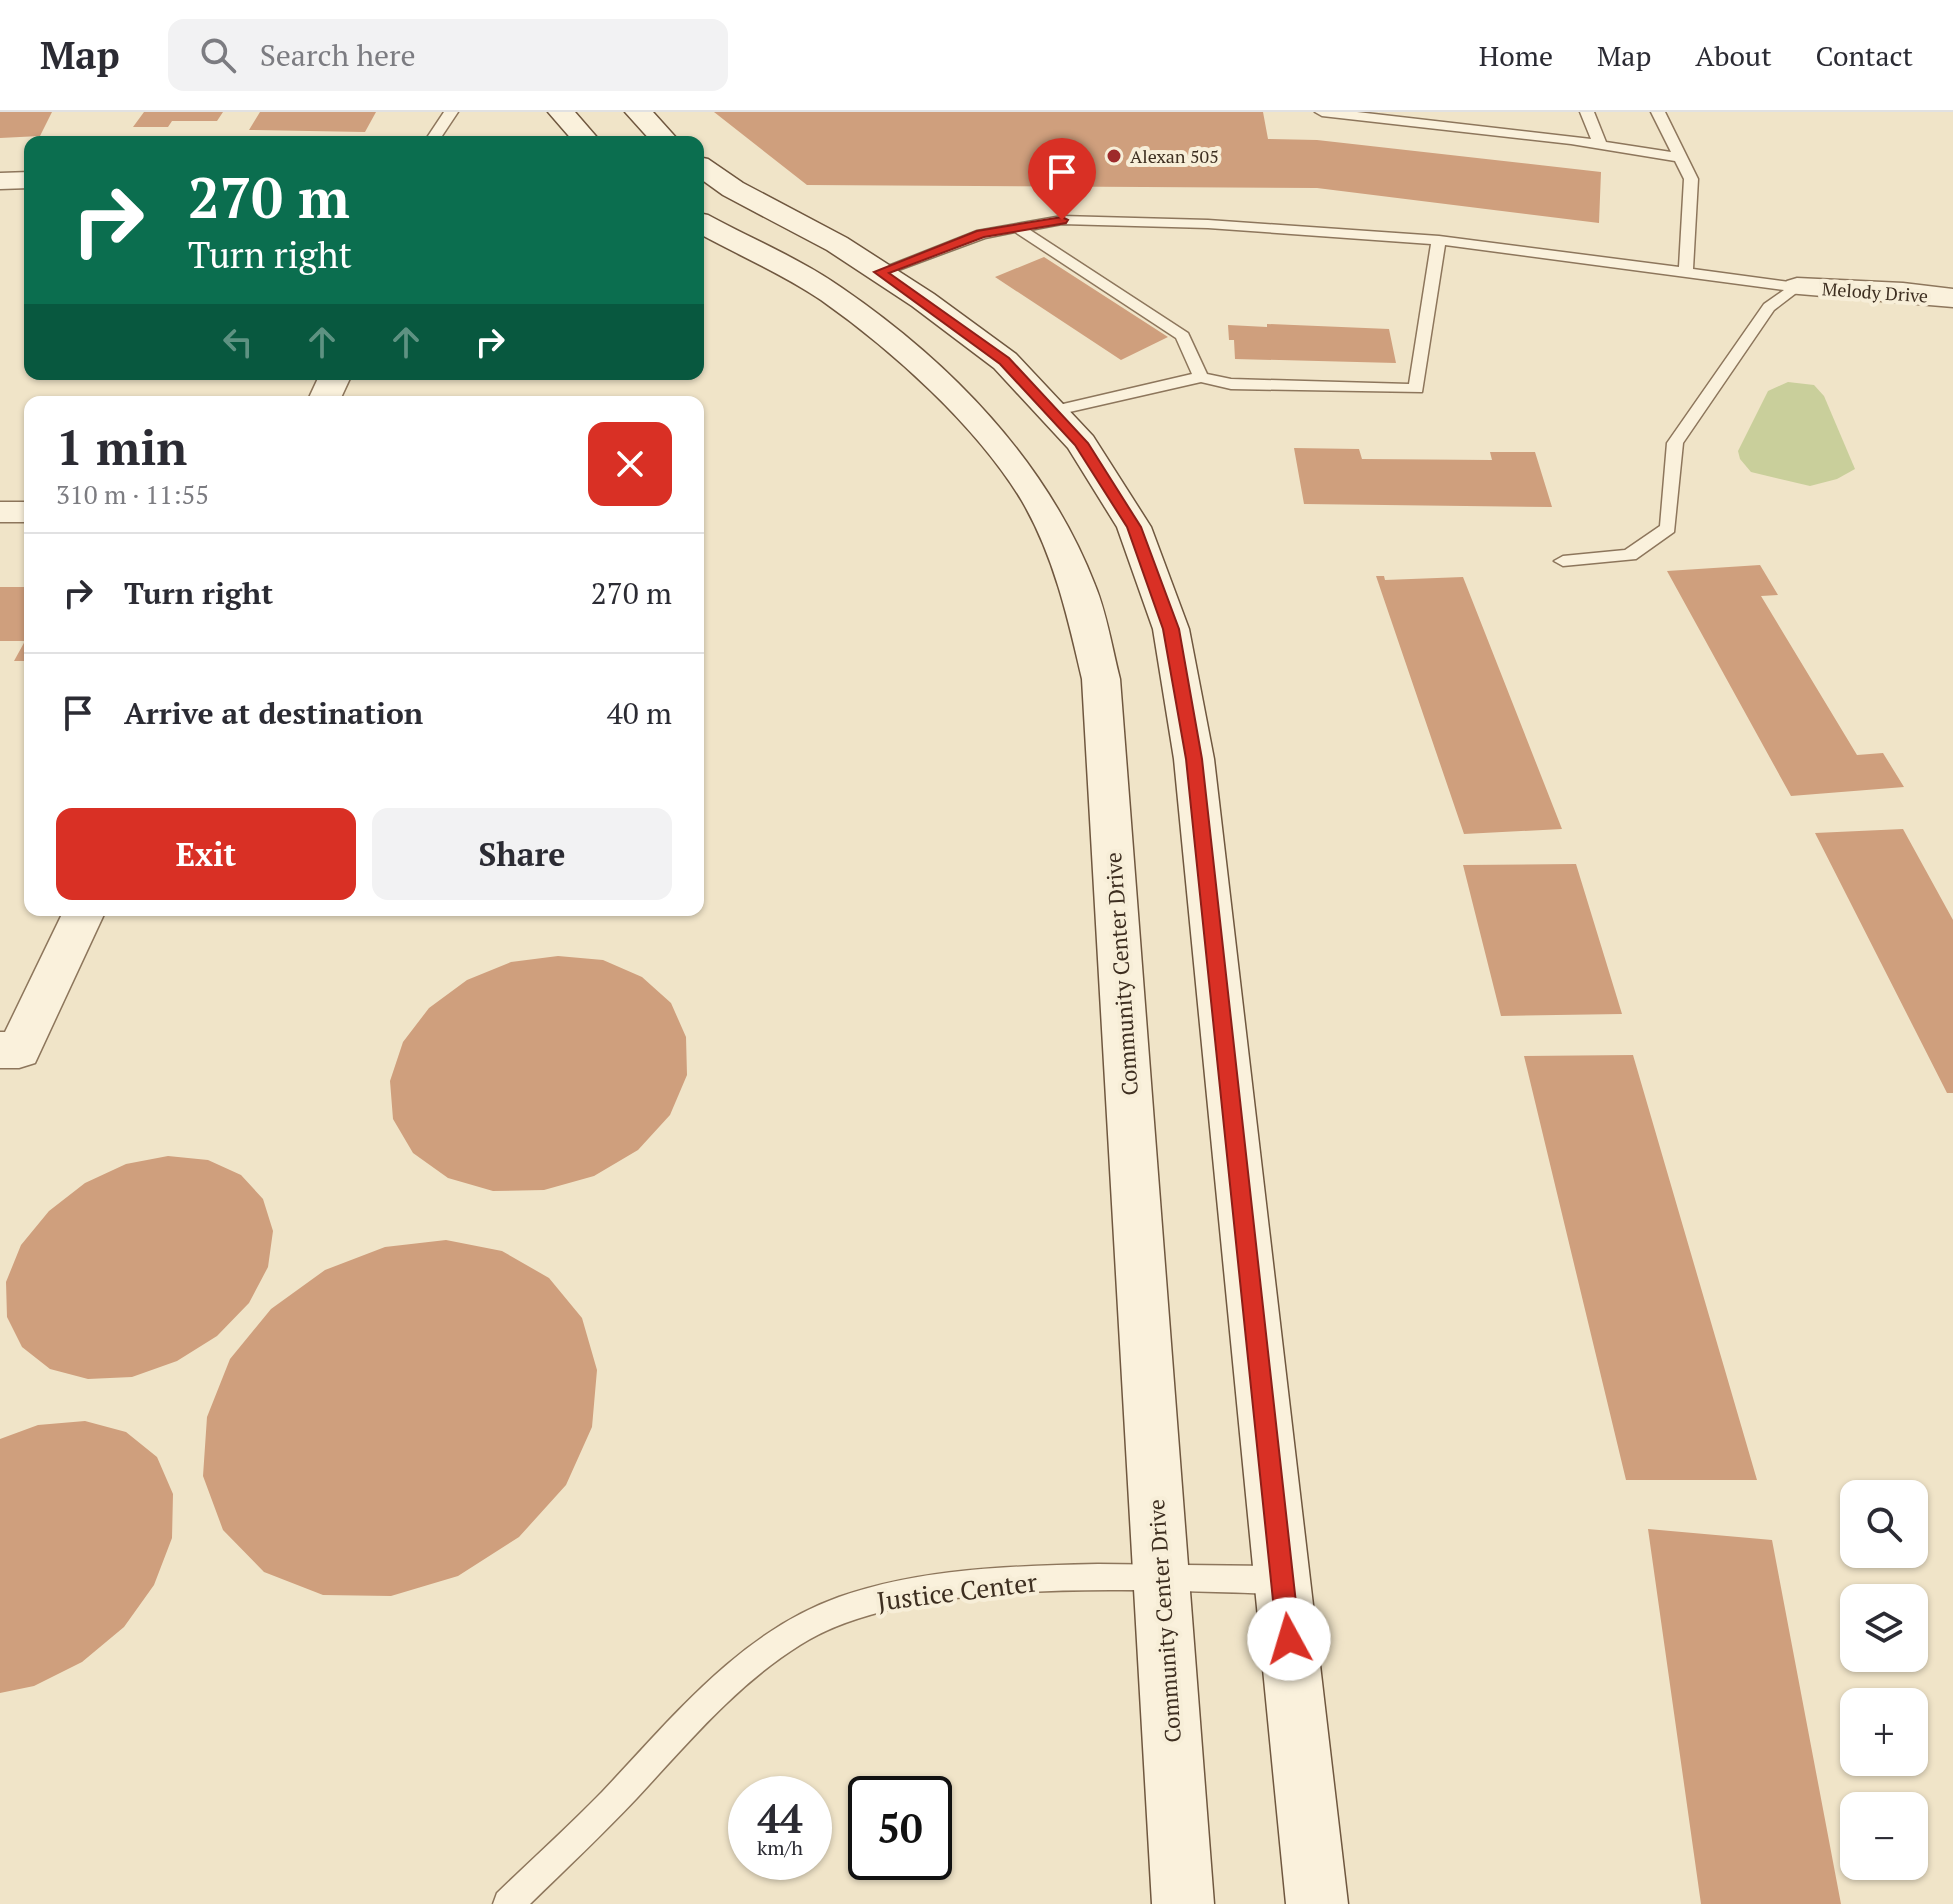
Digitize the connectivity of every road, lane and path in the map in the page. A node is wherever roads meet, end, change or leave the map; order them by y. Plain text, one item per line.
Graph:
1 (451, 112) edge
2 (561, 112) edge
3 (638, 112) edge
4 (1322, 112) edge
5 (1587, 112) edge
6 (1658, 112) edge
7 (1429, 119) edge
8 (435, 136) edge
9 (583, 136) edge
10 (661, 136) edge
11 (1600, 144) junction
12 (1681, 158) junction
13 (704, 169) edge
14 (24, 180) edge
15 (0, 181) edge
16 (704, 224) edge
17 (1018, 228) junction
18 (1439, 240) junction
19 (880, 272) junction
20 (1686, 272) junction
21 (1797, 287) junction
22 (1953, 298) edge
23 (1201, 377) junction
24 (1052, 411) junction
25 (0, 512) edge
26 (24, 512) edge
27 (1563, 561) dead end
28 (82, 916) edge
29 (9, 1050) edge
30 (1161, 1579) junction
31 (1283, 1580) junction
32 (508, 1904) edge
33 (1183, 1904) edge
34 (1317, 1904) edge

1 - 8 lane
2 - 9 main road
3 - 10 main road
4 - 7 lane
5 - 11 lane
6 - 12 lane
7 - 11 lane
11 - 12 lane
12 - 20 lane
13 - 19 main road
14 - 15 main road
16 - 30 main road, Community Center Drive
17 - 18 lane
17 - 19 lane
17 - 23 lane
18 - 20 lane
18 - 23 lane
19 - 24 main road
20 - 21 lane
21 - 22 main road, Melody Drive
21 - 27 lane
23 - 24 lane
24 - 31 main road
25 - 26 main road
28 - 29 main road
30 - 31 lane, Justice Center
30 - 32 lane, Justice Center
30 - 33 main road, Community Center Drive
31 - 34 main road

